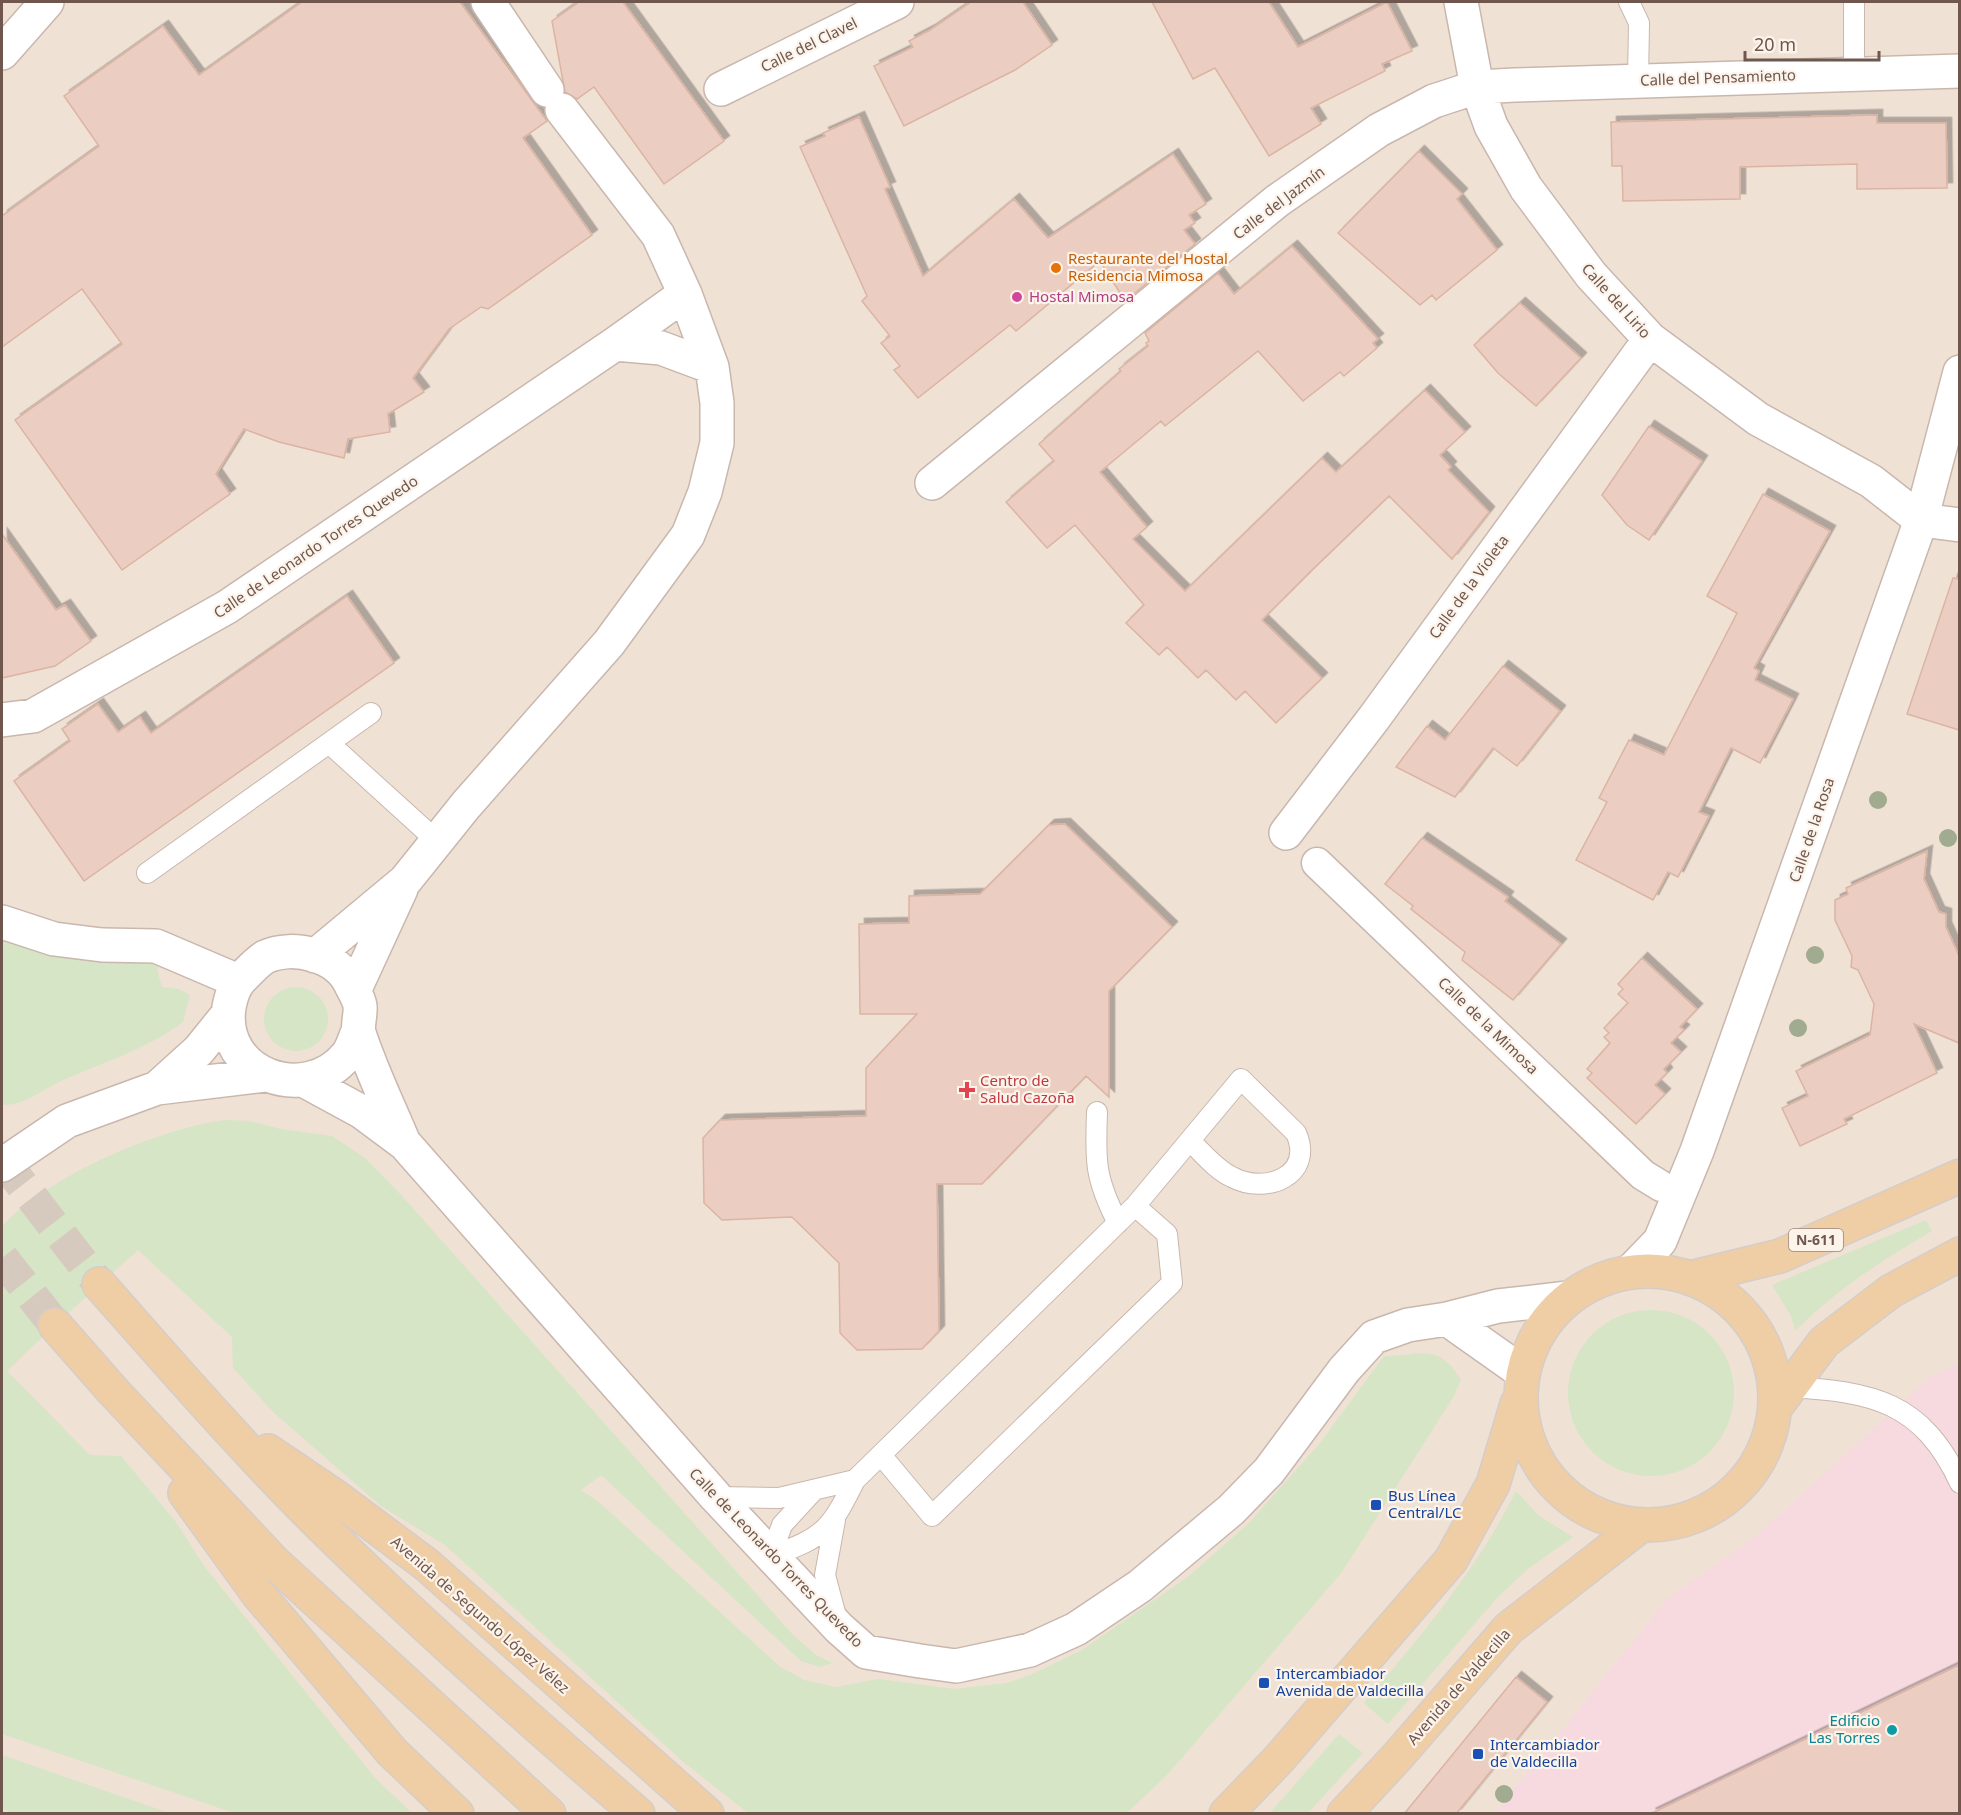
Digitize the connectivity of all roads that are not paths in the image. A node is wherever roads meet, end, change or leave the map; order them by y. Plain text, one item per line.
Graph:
1 (46, 2) edge
2 (488, 2) edge
3 (897, 2) edge
4 (1461, 2) edge
5 (1629, 2) edge
6 (1854, 2) edge
7 (2, 53) edge
8 (1959, 71) edge
9 (1854, 74) junction
10 (1638, 80) junction
11 (1477, 87) junction
12 (720, 89) dead end
13 (685, 294) junction
14 (1650, 339) junction
15 (615, 344) junction
16 (712, 367) junction
17 (1959, 372) edge
18 (932, 483) dead end
19 (1921, 520) junction
20 (1959, 525) edge
21 (371, 713) dead end
22 (2, 720) edge
23 (330, 744) junction
24 (1286, 833) dead end
25 (438, 842) junction
26 (1317, 863) dead end
27 (147, 873) dead end
28 (405, 881) junction
29 (2, 922) edge
30 (315, 956) junction
31 (238, 981) junction
32 (354, 991) junction
33 (228, 1014) junction
34 (358, 1031) junction
35 (265, 1075) junction
36 (305, 1081) junction
37 (157, 1088) junction
38 (1096, 1112) dead end
39 (1190, 1141) junction
40 (405, 1144) junction
41 (2, 1165) edge
42 (1959, 1176) edge
43 (1661, 1186) dead end
44 (1135, 1206) junction
45 (1118, 1223) junction
46 (1959, 1254) edge
47 (1631, 1271) junction
48 (1694, 1277) junction
49 (99, 1284) tunnel mouth
50 (1568, 1298) junction
51 (1447, 1319) junction
52 (54, 1324) tunnel mouth
53 (1520, 1384) junction
54 (113, 1391) junction
55 (1783, 1398) junction
56 (212, 1412) junction
57 (881, 1455) junction
58 (855, 1480) junction
59 (1959, 1482) edge
60 (814, 1490) junction
61 (716, 1497) junction
62 (835, 1520) junction
63 (1640, 1526) junction
64 (771, 1556) junction
65 (839, 1628) junction
66 (457, 1814) edge
67 (549, 1814) edge
68 (639, 1814) edge
69 (707, 1814) edge
70 (1226, 1814) edge
71 (1344, 1814) edge

1 - 7 street
2 - 13 street
3 - 12 street, Calle del Clavel
4 - 11 street, Calle del Lirio
5 - 10 lane
6 - 9 lane
8 - 9 street, Calle del Pensamiento
9 - 10 street, Calle del Pensamiento
10 - 11 street, Calle del Pensamiento
11 - 14 street, Calle del Lirio
11 - 18 street, Calle del Jazmín
13 - 15 street, Calle de Leonardo Torres Quevedo
13 - 16 street
14 - 19 street, Calle del Lirio
14 - 24 street, Calle de la Violeta
15 - 16 street
15 - 22 street, Calle de Leonardo Torres Quevedo
16 - 25 street
17 - 19 street, Calle de la Rosa
19 - 20 street
19 - 47 street, Calle de la Rosa
21 - 23 lane
23 - 25 lane
23 - 27 lane
25 - 28 street
26 - 43 street, Calle de la Mimosa
28 - 30 street
28 - 32 street
29 - 31 street
30 - 31 street
30 - 32 street
31 - 33 street
32 - 34 street
33 - 35 street
33 - 37 street
34 - 36 street
34 - 40 street, Calle de Leonardo Torres Quevedo
35 - 36 street
35 - 37 street
36 - 40 street, Calle de Leonardo Torres Quevedo
37 - 41 street
38 - 45 lane
39 - 39 lane
39 - 44 lane
40 - 61 street, Calle de Leonardo Torres Quevedo
42 - 48 main road, N-611
44 - 45 lane
44 - 57 lane
45 - 57 lane
46 - 55 main road
47 - 48 main road
47 - 50 main road
48 - 55 main road
49 - 56 main road, Avenida de Segundo López Vélez
50 - 51 street, Calle de Leonardo Torres Quevedo
50 - 53 main road
51 - 53 street
51 - 65 street, Calle de Leonardo Torres Quevedo
52 - 54 main road
53 - 63 main road
53 - 70 main road
54 - 66 main road
54 - 67 main road
55 - 59 lane
55 - 63 main road
56 - 68 main road, Avenida de Segundo López Vélez
56 - 69 main road, Avenida de Segundo López Vélez
57 - 58 lane
58 - 60 lane
58 - 62 lane
60 - 61 lane
60 - 64 lane
61 - 64 street, Calle de Leonardo Torres Quevedo
62 - 64 lane
62 - 65 lane
63 - 71 main road, Avenida de Valdecilla
64 - 65 street, Calle de Leonardo Torres Quevedo

